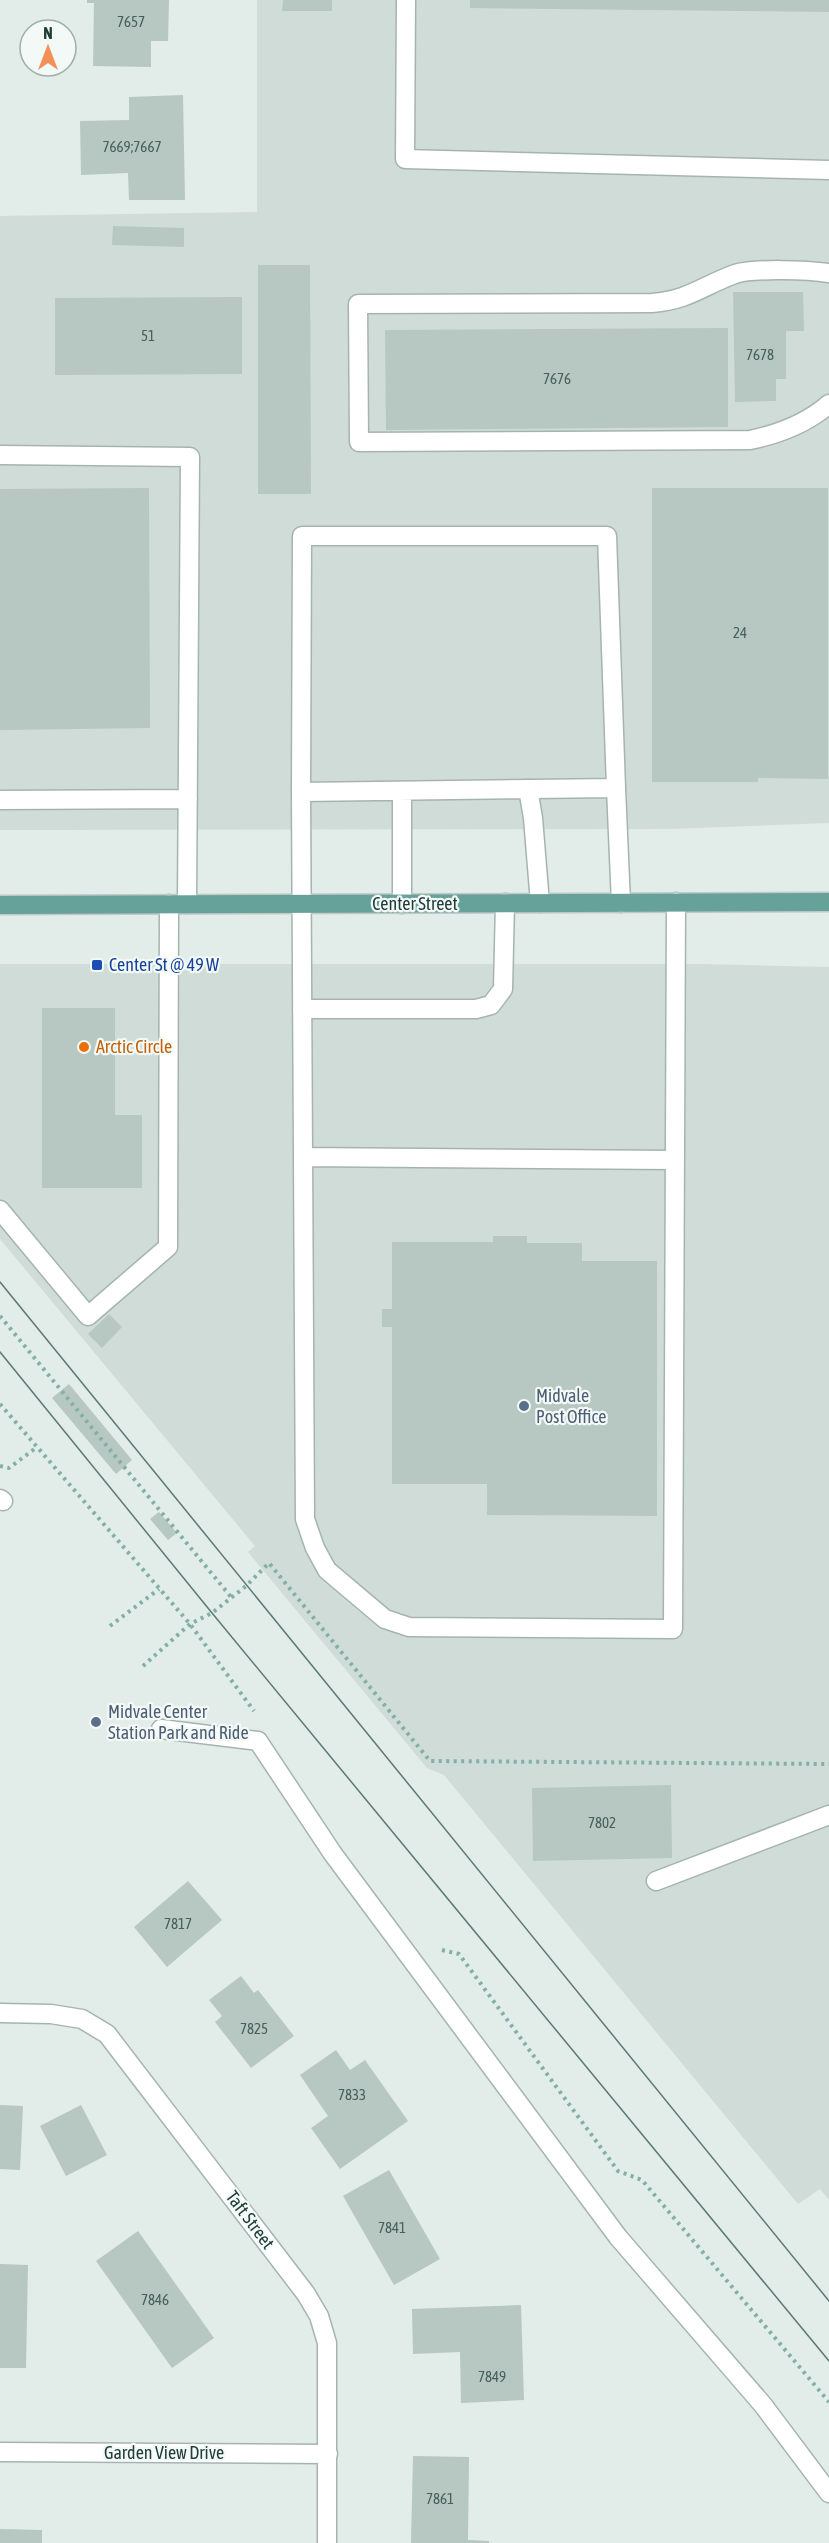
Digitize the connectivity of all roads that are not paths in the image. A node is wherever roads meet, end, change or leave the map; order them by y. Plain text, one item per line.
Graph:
1 (406, 0) edge
2 (829, 170) edge
3 (829, 273) edge
4 (829, 404) edge
5 (0, 455) edge
6 (616, 788) junction
7 (528, 789) junction
8 (402, 791) junction
9 (301, 792) junction
10 (188, 799) junction
11 (0, 800) edge
12 (676, 902) junction
13 (829, 902) edge
14 (505, 903) junction
15 (540, 903) junction
16 (621, 903) junction
17 (178, 904) junction
18 (300, 904) junction
19 (402, 904) junction
20 (0, 905) edge
21 (302, 1009) junction
22 (304, 1157) junction
23 (674, 1160) junction
24 (0, 1210) edge
25 (160, 1729) dead end
26 (829, 1815) edge
27 (656, 1881) dead end
28 (0, 2013) edge
29 (0, 2452) edge
30 (328, 2454) junction
31 (829, 2493) edge
32 (327, 2543) edge

1 - 2 street
3 - 4 street
5 - 10 street
6 - 7 street
6 - 9 street
6 - 16 street
7 - 8 street
7 - 15 street
8 - 9 street
8 - 19 street
9 - 18 street
10 - 11 street
10 - 17 street
12 - 13 main road, Center Street
12 - 16 main road, Center Street
12 - 23 street
14 - 15 main road, Center Street
14 - 19 main road, Center Street
14 - 21 street
15 - 16 main road, Center Street
17 - 18 main road, Center Street
17 - 20 main road, Center Street
17 - 24 street
18 - 19 main road, Center Street
18 - 21 street
21 - 22 street
22 - 23 street
22 - 23 street
25 - 31 street
26 - 27 street
28 - 30 street, Taft Street
29 - 30 street, Garden View Drive
30 - 32 street, Taft Street

